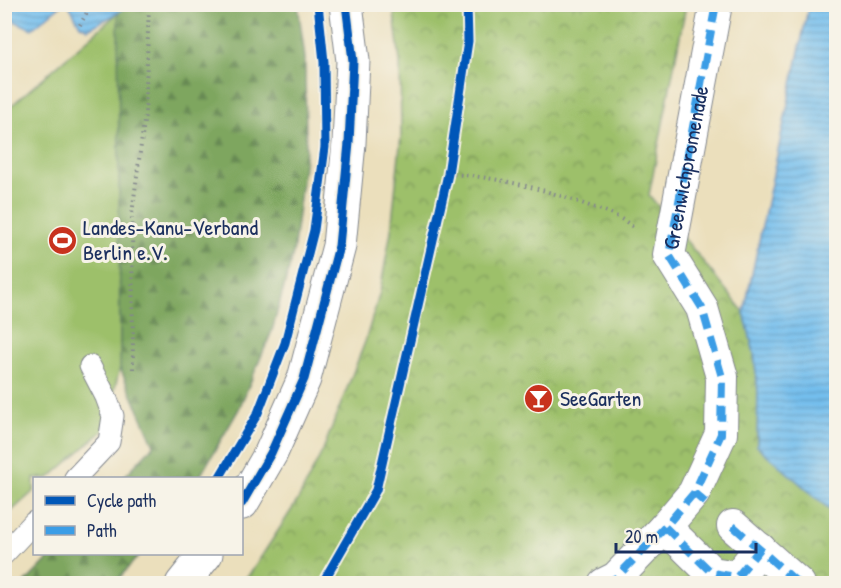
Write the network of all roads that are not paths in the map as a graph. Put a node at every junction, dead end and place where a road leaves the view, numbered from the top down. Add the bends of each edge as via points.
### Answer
1 (346, 4) edge
2 (716, 4) edge
3 (90, 366) dead end
4 (76, 477) edge
5 (243, 501) edge
6 (712, 509) junction
7 (33, 523) edge
8 (665, 527) junction
9 (760, 549) junction
10 (4, 554) edge
11 (205, 555) edge
12 (182, 584) edge
13 (604, 584) edge
14 (799, 584) edge

1 - 5 street via 353,61 339,246 304,379 271,453
2 - 6 street, Greenwichpromenade via 669,255 702,309 722,377 721,434
3 - 4 lane via 113,416 109,442
6 - 8 street, Greenwichpromenade
6 - 9 street
7 - 10 lane
8 - 9 street via 712,573 737,577
8 - 13 street, Greenwichpromenade via 616,578
9 - 14 street
11 - 12 street

